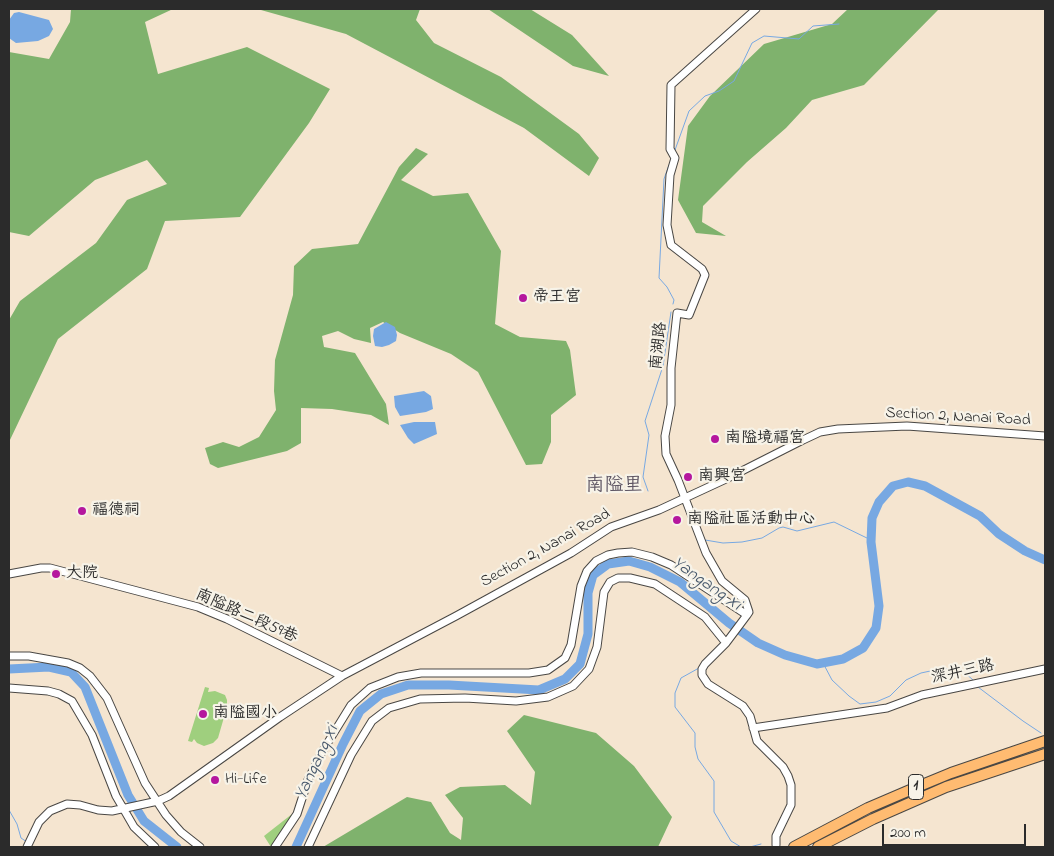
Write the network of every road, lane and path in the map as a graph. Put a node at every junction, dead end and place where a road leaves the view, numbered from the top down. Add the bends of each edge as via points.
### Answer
1 (756, 9) edge
2 (1045, 436) edge
3 (685, 498) junction
4 (9, 574) edge
5 (747, 615) junction
6 (726, 643) junction
7 (9, 656) edge
8 (1045, 669) edge
9 (342, 676) junction
10 (9, 688) edge
11 (753, 728) junction
12 (1045, 741) edge
13 (1045, 754) edge
14 (158, 801) junction
15 (123, 808) junction
16 (776, 845) dead end
17 (26, 847) edge
18 (155, 847) edge
19 (200, 847) edge
20 (276, 847) edge
21 (308, 847) edge
22 (794, 847) edge
23 (818, 847) edge

1 - 3 street, 南湖路 via 672,86 670,149 675,158 668,191 668,234 675,250 702,269 705,275 690,315 678,313 671,368 666,454
2 - 3 street, Section 2, Nanai Road via 907,426 820,432
3 - 5 street, 南湖路 via 706,553 722,581 745,600
3 - 9 street, Section 2, Nanai Road via 611,527
4 - 9 street, 南隘路二段59巷 via 50,568 173,600 212,612
5 - 6 street
5 - 20 street via 652,557 632,552 608,555 587,571 580,586 571,645 565,658 548,670 529,673 421,673 370,688 351,705 322,752 296,814
6 - 11 street via 705,664 702,675 708,684 743,706
6 - 21 street via 705,617 655,584 618,578 610,582 604,592 597,647 588,670 573,686 548,697 516,701 420,699 389,708 372,721 351,755
7 - 14 street via 68,663 90,676 107,698 144,783
8 - 11 street, 深井三路 via 922,695 887,708
9 - 14 street, Section 2, Nanai Road
10 - 15 street via 48,691 72,701 92,736
11 - 16 street via 757,741 784,767 791,785 791,805 776,836
12 - 22 highway, 1 via 917,787 868,808
13 - 23 highway, 1 via 929,795
14 - 15 street, Section 2, Nanai Road
14 - 19 street via 181,832
15 - 17 street, Section 2, Nanai Road via 112,811 67,804 39,822
15 - 18 street via 134,827

